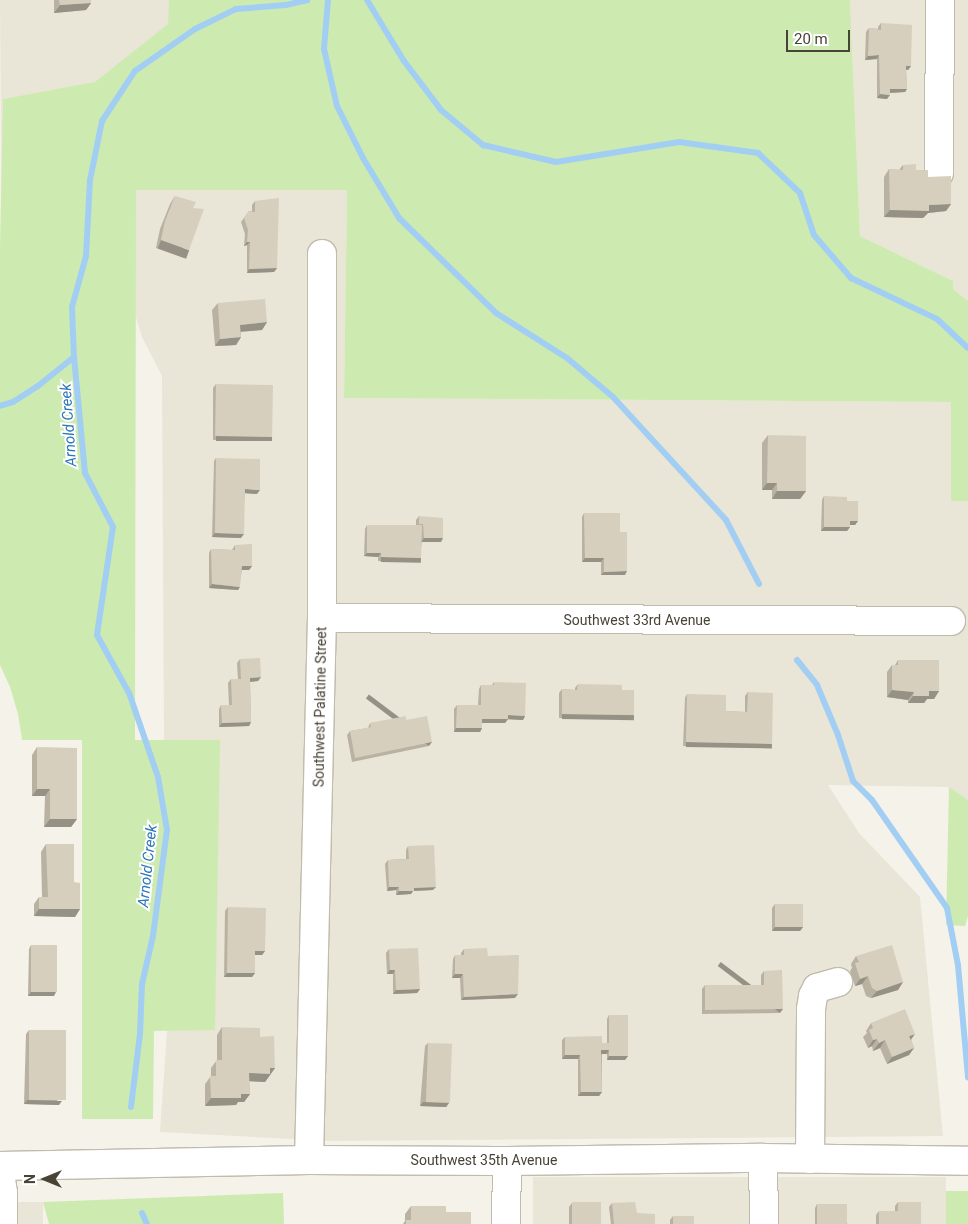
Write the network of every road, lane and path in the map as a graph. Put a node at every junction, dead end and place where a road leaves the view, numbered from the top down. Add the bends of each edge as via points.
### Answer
1 (940, 0) edge
2 (939, 173) dead end
3 (322, 254) dead end
4 (322, 618) junction
5 (951, 621) dead end
6 (838, 982) dead end
7 (763, 1158) junction
8 (810, 1159) junction
9 (309, 1160) junction
10 (507, 1161) junction
11 (968, 1161) edge
12 (0, 1166) edge
13 (0, 1172) edge
14 (3, 1224) edge
15 (506, 1224) edge
16 (764, 1224) edge

1 - 2 street
3 - 4 street, Southwest Palatine Street
4 - 5 street, Southwest 33rd Avenue
4 - 9 street, Southwest Palatine Street
6 - 8 street via 817,988 813,996
7 - 8 street, Southwest 35th Avenue
7 - 10 street, Southwest 35th Avenue
7 - 16 street
8 - 11 street, Southwest 35th Avenue
9 - 10 street, Southwest 35th Avenue
9 - 12 street, Southwest 35th Avenue
10 - 15 street
13 - 14 street

